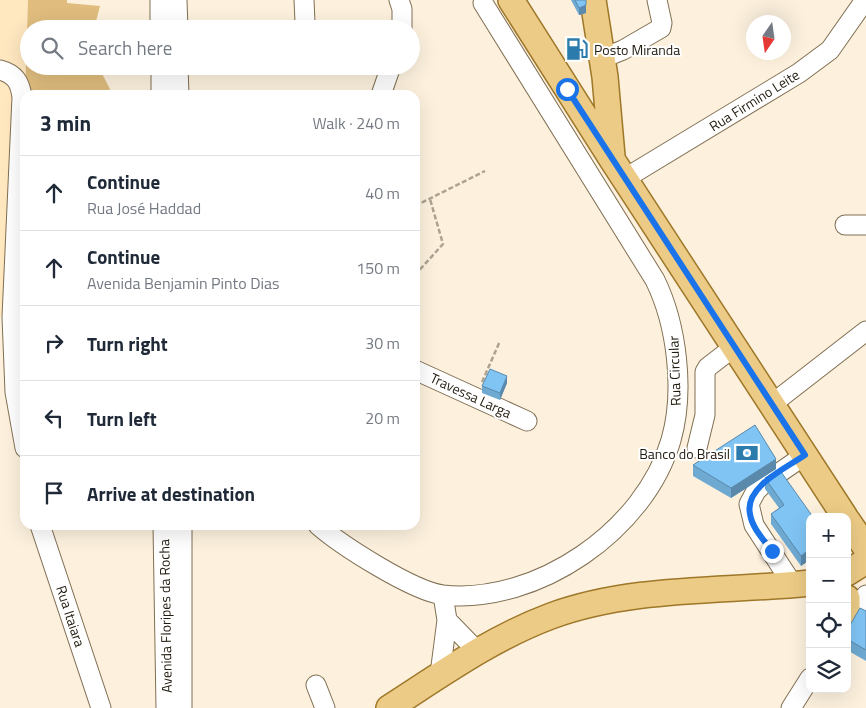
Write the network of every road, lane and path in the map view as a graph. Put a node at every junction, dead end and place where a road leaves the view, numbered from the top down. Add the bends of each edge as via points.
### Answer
1 (160, 0) edge
2 (177, 0) edge
3 (304, 0) edge
4 (399, 0) edge
5 (511, 0) edge
6 (593, 0) edge
7 (657, 0) edge
8 (865, 0) edge
9 (482, 2) edge
10 (160, 20) edge
11 (178, 20) edge
12 (305, 20) edge
13 (402, 20) edge
14 (548, 60) junction
15 (604, 68) junction
16 (0, 70) edge
17 (164, 75) edge
18 (175, 75) edge
19 (388, 75) edge
20 (567, 89) junction
21 (21, 90) edge
22 (170, 90) edge
23 (170, 90) edge
24 (383, 90) edge
25 (20, 118) edge
26 (618, 170) junction
27 (485, 171) dead end
28 (430, 199) junction
29 (420, 204) edge
30 (845, 224) dead end
31 (866, 225) edge
32 (7, 252) edge
33 (420, 269) edge
34 (866, 330) edge
35 (500, 341) dead end
36 (734, 346) junction
37 (420, 372) edge
38 (13, 393) edge
39 (476, 397) junction
40 (772, 404) junction
41 (528, 421) dead end
42 (20, 425) edge
43 (696, 448) dead end
44 (805, 455) junction
45 (843, 513) edge
46 (851, 526) edge
47 (42, 530) edge
48 (163, 530) edge
49 (182, 530) edge
50 (325, 530) edge
51 (866, 548) edge
52 (866, 561) edge
53 (851, 570) edge
54 (802, 584) edge
55 (443, 595) junction
56 (866, 595) edge
57 (851, 616) edge
58 (447, 620) junction
59 (477, 651) junction
60 (440, 674) junction
61 (316, 684) dead end
62 (806, 684) edge
63 (101, 708) edge
64 (166, 708) edge
65 (182, 708) edge
66 (325, 708) edge
67 (389, 708) edge
68 (791, 708) edge

1 - 10 street
2 - 11 street
3 - 12 street
4 - 13 street
5 - 14 main road
6 - 15 main road
7 - 15 street via 661,28 623,50
8 - 26 street, Rua Firmino Leite via 830,50 799,73
9 - 14 street via 508,29
9 - 55 street, Rua Circular via 655,280 664,300 674,341 676,408 671,440 659,469 643,495 614,530 591,551 533,582 482,594
14 - 20 main road
15 - 20 main road via 602,89 595,95 580,96
15 - 26 main road
16 - 21 street via 12,75
17 - 22 street
18 - 23 street
19 - 24 street
20 - 26 main road
25 - 32 street
26 - 36 main road
27 - 28 path
28 - 29 path
28 - 33 path via 443,244
30 - 31 street
32 - 38 street
34 - 40 street
35 - 39 path
36 - 40 main road
36 - 43 street via 705,372 705,415
37 - 39 street, Travessa Larga
38 - 42 street
39 - 41 street, Travessa Larga
40 - 44 main road
44 - 45 main road
44 - 54 street via 763,484 749,504 754,526
46 - 51 main road
47 - 63 street, Rua Itaiara
48 - 64 street, Avenida Floripes da Rocha
49 - 65 street, Avenida Floripes da Rocha
50 - 55 street, Rua Circular via 389,573 421,589
52 - 53 main road
54 - 59 main road via 662,593 602,603 552,616
55 - 58 street
56 - 57 street
58 - 59 street
58 - 60 street
59 - 60 main road
60 - 67 main road
61 - 66 street
62 - 68 street

